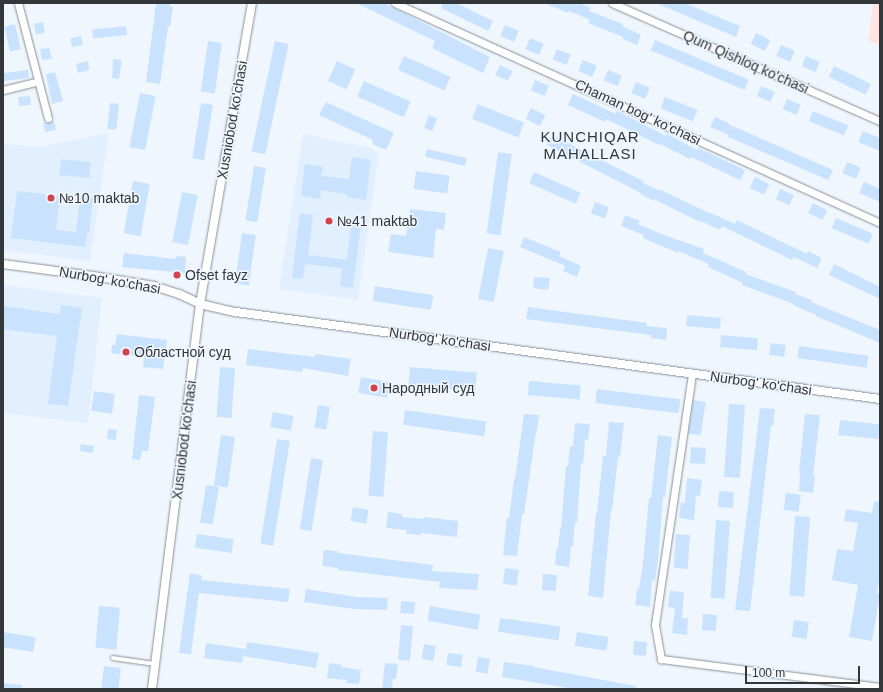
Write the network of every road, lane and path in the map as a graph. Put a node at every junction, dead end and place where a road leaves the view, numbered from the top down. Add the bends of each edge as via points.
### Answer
1 (18, 3) edge
2 (252, 3) edge
3 (395, 3) edge
4 (612, 3) edge
5 (38, 81) junction
6 (3, 90) edge
7 (48, 118) dead end
8 (880, 121) edge
9 (880, 223) edge
10 (3, 264) edge
11 (200, 304) junction
12 (692, 374) junction
13 (880, 399) edge
14 (113, 658) dead end
15 (156, 664) junction
16 (880, 688) edge
17 (152, 689) edge

1 - 5 street
2 - 11 street, Xusniobod ko'chasi
3 - 9 street, Chaman bog' ko'chasi
4 - 8 street, Qum Qishloq ko'chasi
5 - 6 street
5 - 7 street
10 - 11 street, Nurbog' ko'chasi via 154,286
11 - 12 street, Nurbog' ko'chasi via 236,312
11 - 15 street, Xusniobod ko'chasi
12 - 13 street, Nurbog' ko'chasi
12 - 16 street via 655,625 661,659
14 - 15 lane
15 - 17 street, Xusniobod ko'chasi

